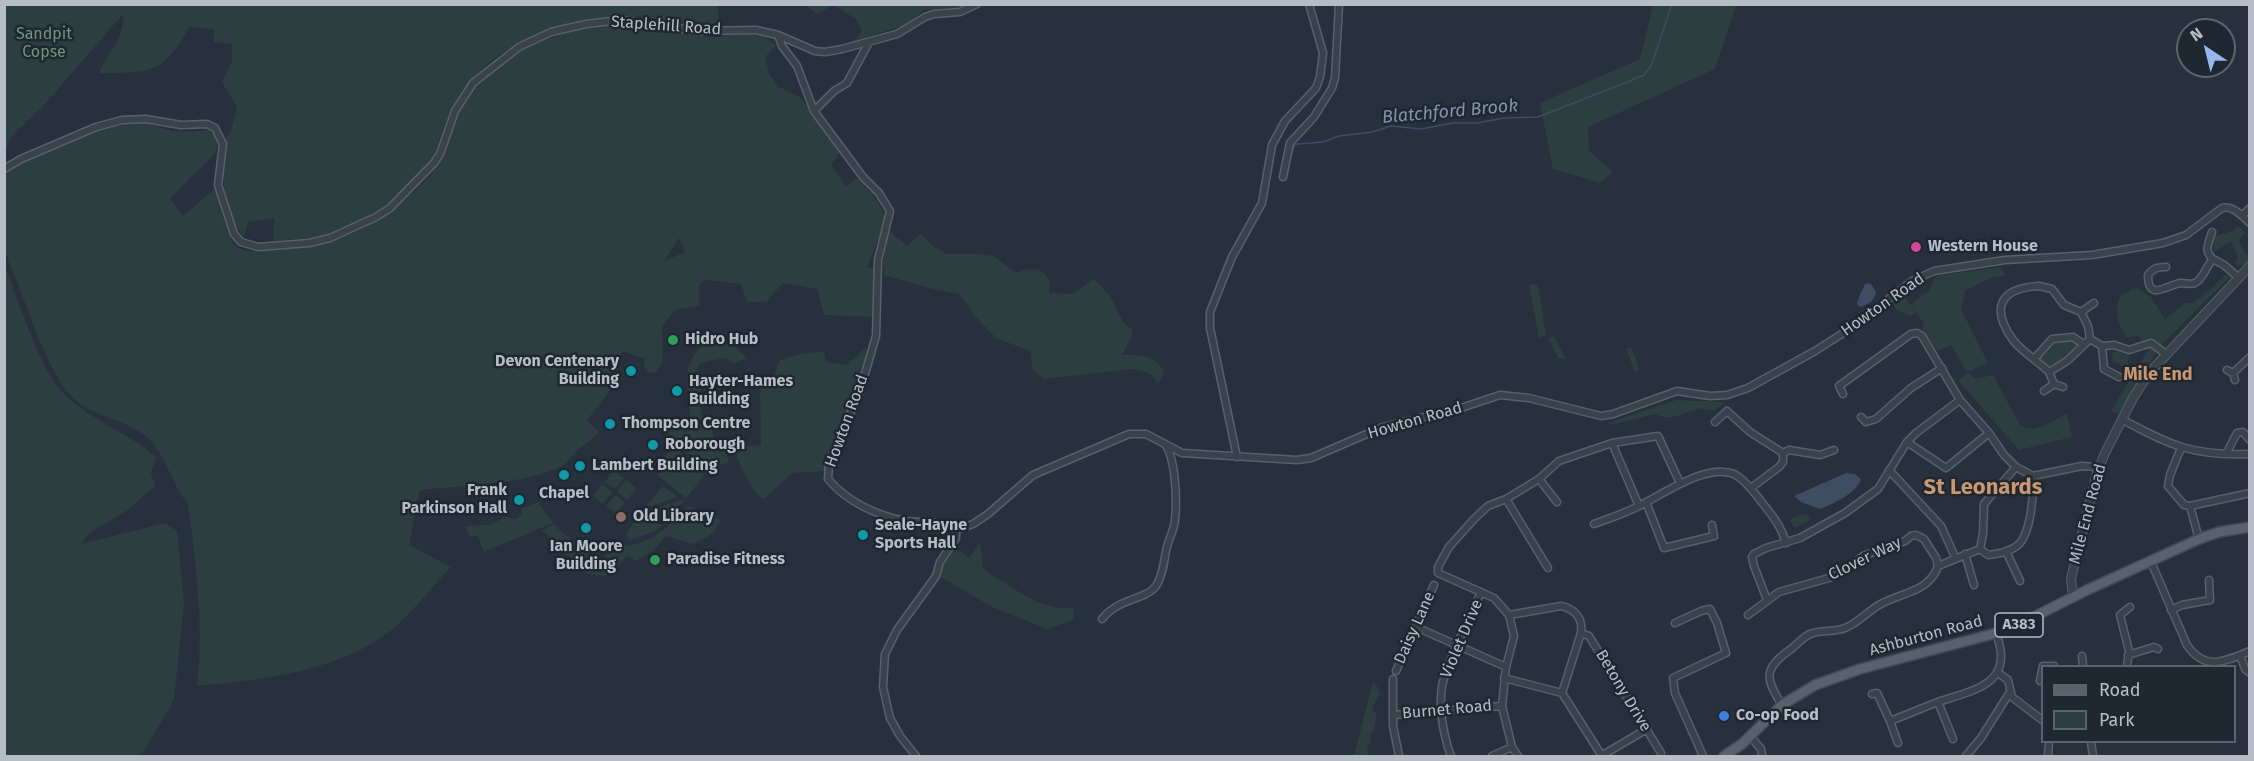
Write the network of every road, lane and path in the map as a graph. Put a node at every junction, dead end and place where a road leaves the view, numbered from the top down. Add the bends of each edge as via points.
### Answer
1 (977, 4) edge
2 (1309, 4) edge
3 (1338, 4) edge
4 (778, 35) junction
5 (869, 42) junction
6 (814, 111) junction
7 (4, 169) edge
8 (1284, 177) dead end
9 (2250, 208) edge
10 (2242, 216) junction
11 (2250, 223) edge
12 (2212, 232) dead end
13 (2213, 259) junction
14 (2250, 266) edge
15 (2166, 267) dead end
16 (2239, 278) junction
17 (2094, 303) dead end
18 (2081, 312) junction
19 (2090, 339) junction
20 (2083, 344) junction
21 (2102, 346) junction
22 (2166, 354) junction
23 (2250, 357) edge
24 (2035, 358) junction
25 (1942, 368) junction
26 (2049, 372) junction
27 (2232, 374) dead end
28 (2119, 377) dead end
29 (2054, 384) junction
30 (2063, 387) dead end
31 (2044, 391) dead end
32 (1843, 394) dead end
33 (1960, 400) junction
34 (1861, 417) dead end
35 (2123, 420) junction
36 (1715, 422) dead end
37 (1989, 433) junction
38 (2250, 440) edge
39 (1612, 442) junction
40 (1907, 442) junction
41 (1165, 444) junction
42 (2181, 448) junction
43 (1834, 450) dead end
44 (1182, 453) junction
45 (1783, 453) junction
46 (2226, 454) junction
47 (2250, 454) edge
48 (1237, 457) junction
49 (1174, 462) junction
50 (2016, 467) junction
51 (2096, 467) dead end
52 (1889, 471) junction
53 (2033, 476) junction
54 (1539, 479) junction
55 (1680, 483) junction
56 (1751, 488) junction
57 (2250, 493) edge
58 (1506, 499) junction
59 (1557, 502) dead end
60 (1646, 502) junction
61 (1639, 506) junction
62 (2190, 506) junction
63 (1594, 524) dead end
64 (1712, 525) dead end
65 (2250, 527) edge
66 (956, 530) junction
67 (2199, 539) junction
68 (1786, 543) junction
69 (1980, 549) junction
70 (2006, 551) junction
71 (1965, 554) junction
72 (1956, 559) junction
73 (2151, 562) junction
74 (1938, 566) junction
75 (1548, 568) dead end
76 (2209, 580) dead end
77 (2020, 581) dead end
78 (1434, 585) dead end
79 (1974, 585) dead end
80 (1481, 592) junction
81 (2073, 598) junction
82 (1767, 600) junction
83 (2130, 608) dead end
84 (2171, 610) junction
85 (1509, 615) junction
86 (1748, 615) dead end
87 (1102, 619) dead end
88 (1675, 623) dead end
89 (1416, 627) junction
90 (1581, 633) junction
91 (1996, 634) junction
92 (1458, 646) junction
93 (2158, 649) dead end
94 (2250, 651) edge
95 (2128, 655) junction
96 (2240, 655) junction
97 (2082, 656) dead end
98 (2201, 663) edge
99 (2083, 665) edge
100 (2127, 665) edge
101 (1506, 667) junction
102 (1396, 671) dead end
103 (1997, 672) junction
104 (2250, 673) edge
105 (2041, 676) edge
106 (1504, 678) junction
107 (1393, 679) dead end
108 (2040, 681) dead end
109 (2010, 692) junction
110 (1562, 693) junction
111 (1872, 694) dead end
112 (1938, 702) junction
113 (1782, 705) junction
114 (1502, 706) junction
115 (1442, 710) junction
116 (1393, 715) junction
117 (2041, 719) edge
118 (1890, 721) junction
119 (1647, 729) junction
120 (1750, 736) junction
121 (1953, 740) dead end
122 (1898, 743) dead end
123 (1512, 747) junction
124 (1661, 753) dead end
125 (916, 756) edge
126 (1399, 756) edge
127 (1451, 756) edge
128 (1492, 756) edge
129 (1518, 756) edge
130 (1601, 756) edge
131 (1703, 756) edge
132 (1724, 756) edge
133 (1762, 756) edge
134 (1966, 756) edge

1 - 5 street, Staplehill Road via 960,12 925,17 905,30
2 - 48 street via 1323,53 1320,77 1316,88 1285,122 1272,145 1262,202 1232,257 1210,312
3 - 8 street via 1332,88 1314,117 1290,143
4 - 5 street, Staplehill Road via 815,51 842,50
4 - 6 street, Howton Road
4 - 7 street, Staplehill Road via 756,30 698,31 620,20 565,28 535,39 473,82 449,122 440,154 408,192 376,217 309,243 258,247 241,242 234,234 218,185 223,144 207,124 122,120 96,127
5 - 6 street via 847,83
6 - 66 street, Howton Road via 890,211 878,260 876,336 860,391 829,463 828,479 847,497 884,516
9 - 10 street
10 - 11 street
10 - 48 street, Howton Road via 2231,208 2222,208 2186,236 2163,243 2092,255 2005,260 1934,271 1912,280 1815,351 1748,388 1727,395 1677,391 1601,416 1500,395 1383,427 1311,458
12 - 13 street via 2206,249
13 - 15 street via 2197,282 2155,290 2148,275 2158,267
13 - 16 street
14 - 16 street, Mile End Road
16 - 22 street, Mile End Road
17 - 18 street
18 - 19 street
18 - 24 street via 2064,305 2052,289 2040,286 2023,287 2004,299 2000,317 2014,342
19 - 20 street
19 - 21 street
20 - 24 street via 2073,337 2052,339
20 - 26 street
21 - 22 street via 2129,350 2151,343
21 - 28 street via 2104,369
22 - 35 street, Mile End Road via 2143,381
23 - 27 street
24 - 26 street
25 - 32 street via 1922,336 1911,334 1837,383
25 - 33 street
25 - 34 street via 1911,388 1876,419 1866,422
26 - 29 street
29 - 30 street
29 - 31 street
33 - 37 street
33 - 40 street
35 - 42 street
35 - 81 street, Mile End Road via 2097,473 2071,579
36 - 45 street via 1727,411
37 - 40 street via 1946,468
37 - 50 street
38 - 46 street via 2243,432 2237,433
39 - 54 street via 1559,461
39 - 55 street via 1658,436
39 - 61 street
40 - 52 street
41 - 44 street, Howton Road
41 - 49 street
41 - 66 street, Howton Road via 1146,434 1125,436 1033,475 974,524
42 - 46 street
42 - 62 street via 2168,486 2184,505
43 - 45 street via 1820,455 1790,450
44 - 48 street, Howton Road
44 - 49 street
45 - 56 street via 1779,467
46 - 47 street
49 - 87 street via 1175,519 1161,577 1147,593 1112,607
50 - 53 street
50 - 69 street via 1984,504
51 - 53 street
52 - 68 street via 1878,489 1845,513
52 - 72 street via 1941,526
53 - 70 street via 2034,492 2025,532 2019,544
54 - 58 street
54 - 59 street
55 - 56 street via 1719,471 1736,475
55 - 60 street
56 - 68 street via 1776,520
57 - 62 street
58 - 75 street
58 - 80 street via 1488,506 1475,518 1449,547 1437,570
60 - 61 street
60 - 64 street via 1664,548 1714,536
61 - 63 street
62 - 67 street
65 - 67 main road, Ashburton Road / A383
66 - 125 street via 956,538 936,576 897,630 885,654 883,687 890,718
67 - 73 main road, Ashburton Road / A383
68 - 82 street via 1752,557
69 - 70 street via 1988,555
69 - 71 street
70 - 77 street
71 - 72 street
71 - 79 street
72 - 74 street
73 - 81 main road, Ashburton Road / A383
73 - 84 street
74 - 82 street, Clover Way via 1924,540 1916,535 1863,556 1829,578 1779,592
74 - 113 street via 1931,579 1917,590 1880,604 1842,629 1808,635 1776,660 1768,679
76 - 84 street via 2211,600
78 - 89 street, Daisy Lane
80 - 85 street via 1494,598
80 - 92 street, Violet Drive
81 - 91 main road, Ashburton Road / A383
82 - 86 street, Clover Way
83 - 95 street via 2120,615
84 - 98 street via 2187,645
85 - 90 street, Betony Drive via 1552,606 1568,607 1578,615
85 - 101 street via 1514,636
88 - 131 street via 1710,609 1726,653 1673,678 1672,684
89 - 92 street
89 - 102 street, Daisy Lane
90 - 110 street
90 - 119 street, Betony Drive via 1589,636
91 - 103 street via 2002,648
91 - 113 main road, Ashburton Road / A383 via 1847,673 1815,685
92 - 101 street
92 - 115 street, Violet Drive via 1443,680
93 - 95 street via 2154,646
94 - 96 street
95 - 100 street
96 - 98 street via 2221,662
96 - 104 street
97 - 99 street
101 - 106 street
103 - 109 street via 2008,680
103 - 112 street via 1986,686
105 - 108 street
106 - 110 street
106 - 114 street
107 - 116 street, Daisy Lane
109 - 117 street
109 - 134 street
110 - 130 street
111 - 118 street via 1877,693
112 - 118 street
112 - 121 street
113 - 120 main road, Ashburton Road / A383
114 - 115 street, Burnet Road
114 - 123 street
115 - 116 street, Burnet Road
115 - 127 street, Violet Drive
116 - 126 street, Daisy Lane
118 - 122 street
119 - 124 street, Betony Drive
119 - 130 street
120 - 132 main road, Ashburton Road / A383
120 - 133 street
123 - 128 street
123 - 129 street

